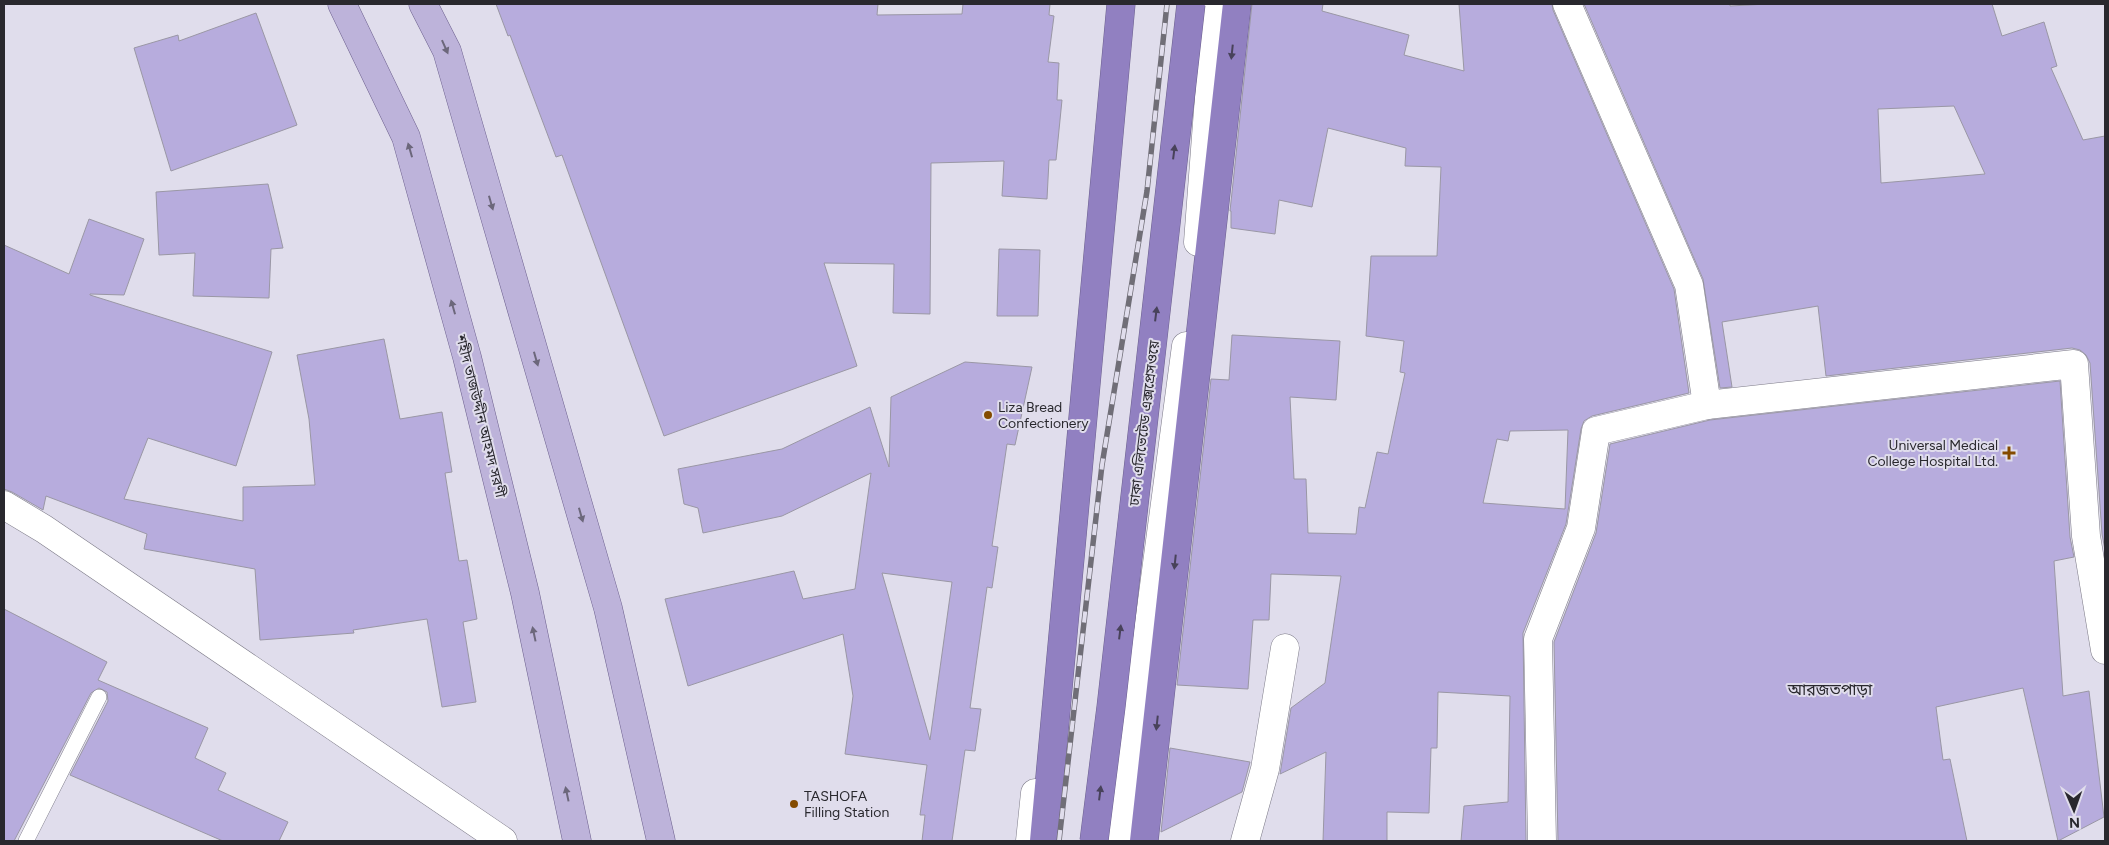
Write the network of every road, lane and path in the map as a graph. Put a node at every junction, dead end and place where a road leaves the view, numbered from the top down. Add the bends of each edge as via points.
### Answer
1 (342, 4) edge
2 (423, 4) edge
3 (1115, 4) edge
4 (1121, 4) edge
5 (1191, 4) edge
6 (1216, 4) edge
7 (1237, 4) edge
8 (1567, 4) edge
9 (1707, 405) junction
10 (4, 505) edge
11 (1285, 648) dead end
12 (2105, 650) edge
13 (99, 697) dead end
14 (26, 841) edge
15 (503, 841) edge
16 (577, 841) edge
17 (661, 841) edge
18 (1030, 841) edge
19 (1044, 841) edge
20 (1094, 841) edge
21 (1120, 841) edge
22 (1144, 841) edge
23 (1245, 841) edge
24 (1542, 841) edge

16 -> 1 main road, শহীদ তাজউদ্দীন আহমদ সরণী via 526,594 467,357 406,137
2 -> 17 main road via 447,51 605,599
3 - 18 street
4 - 19 highway
20 -> 5 highway, ঢাকা এলিভেটেড এক্সপ্রেসওয়ে, bridge
6 - 21 street via 1196,274
7 -> 22 highway
8 - 9 street via 1689,285
9 - 12 street via 2074,364 2086,536
9 - 24 street via 1596,431 1581,528 1538,639
10 - 15 street
11 - 23 street via 1265,769
13 - 14 lane

